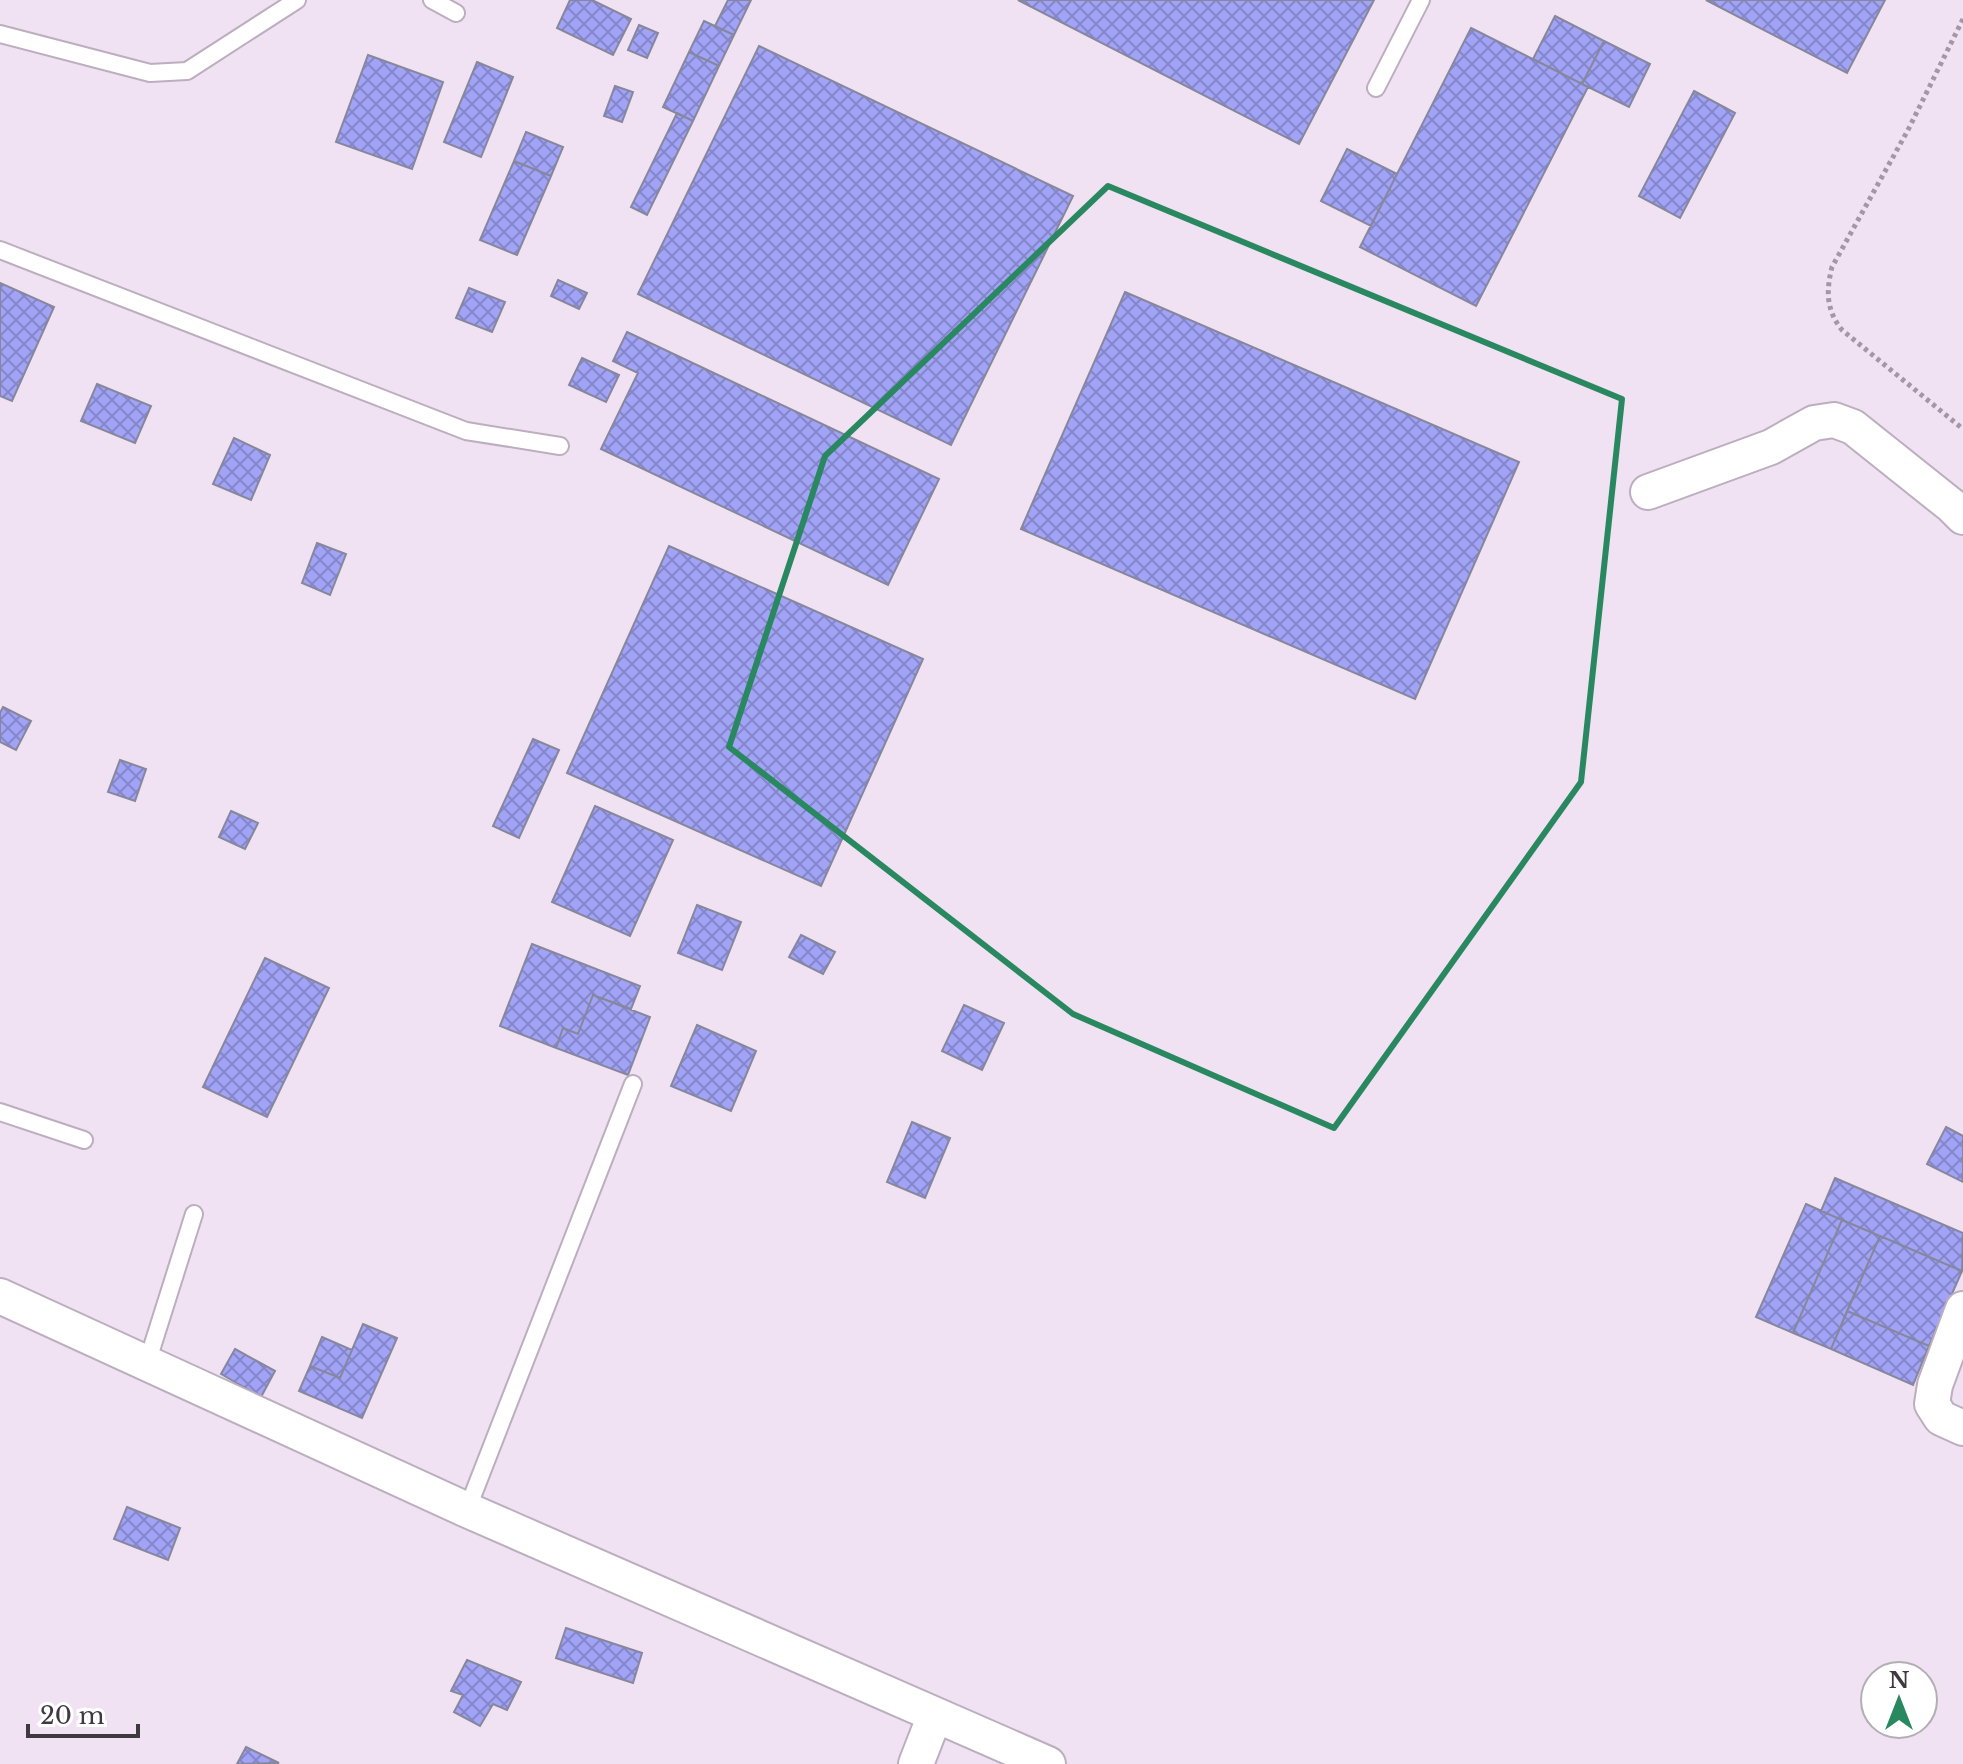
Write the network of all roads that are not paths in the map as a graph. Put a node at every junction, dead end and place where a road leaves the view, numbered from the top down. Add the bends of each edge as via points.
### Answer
1 (297, 0) edge
2 (432, 0) edge
3 (1421, 0) edge
4 (456, 13) dead end
5 (0, 34) edge
6 (1376, 88) dead end
7 (0, 250) edge
8 (560, 446) dead end
9 (1648, 492) dead end
10 (1963, 517) edge
11 (633, 1084) dead end
12 (0, 1112) edge
13 (84, 1140) dead end
14 (194, 1214) dead end
15 (0, 1296) edge
16 (1963, 1309) edge
17 (147, 1363) junction
18 (1963, 1428) edge
19 (467, 1510) junction
20 (935, 1715) junction
21 (916, 1764) edge
22 (1048, 1764) edge

1 - 5 lane via 187,71 150,73
2 - 4 lane
3 - 6 lane
7 - 8 lane via 466,431
9 - 10 street via 1771,447 1814,423 1834,420 1853,427
11 - 19 lane
12 - 13 lane
14 - 17 lane
15 - 17 street
16 - 18 street via 1932,1404 1941,1418
17 - 19 street
19 - 20 street
20 - 21 street
20 - 22 street

